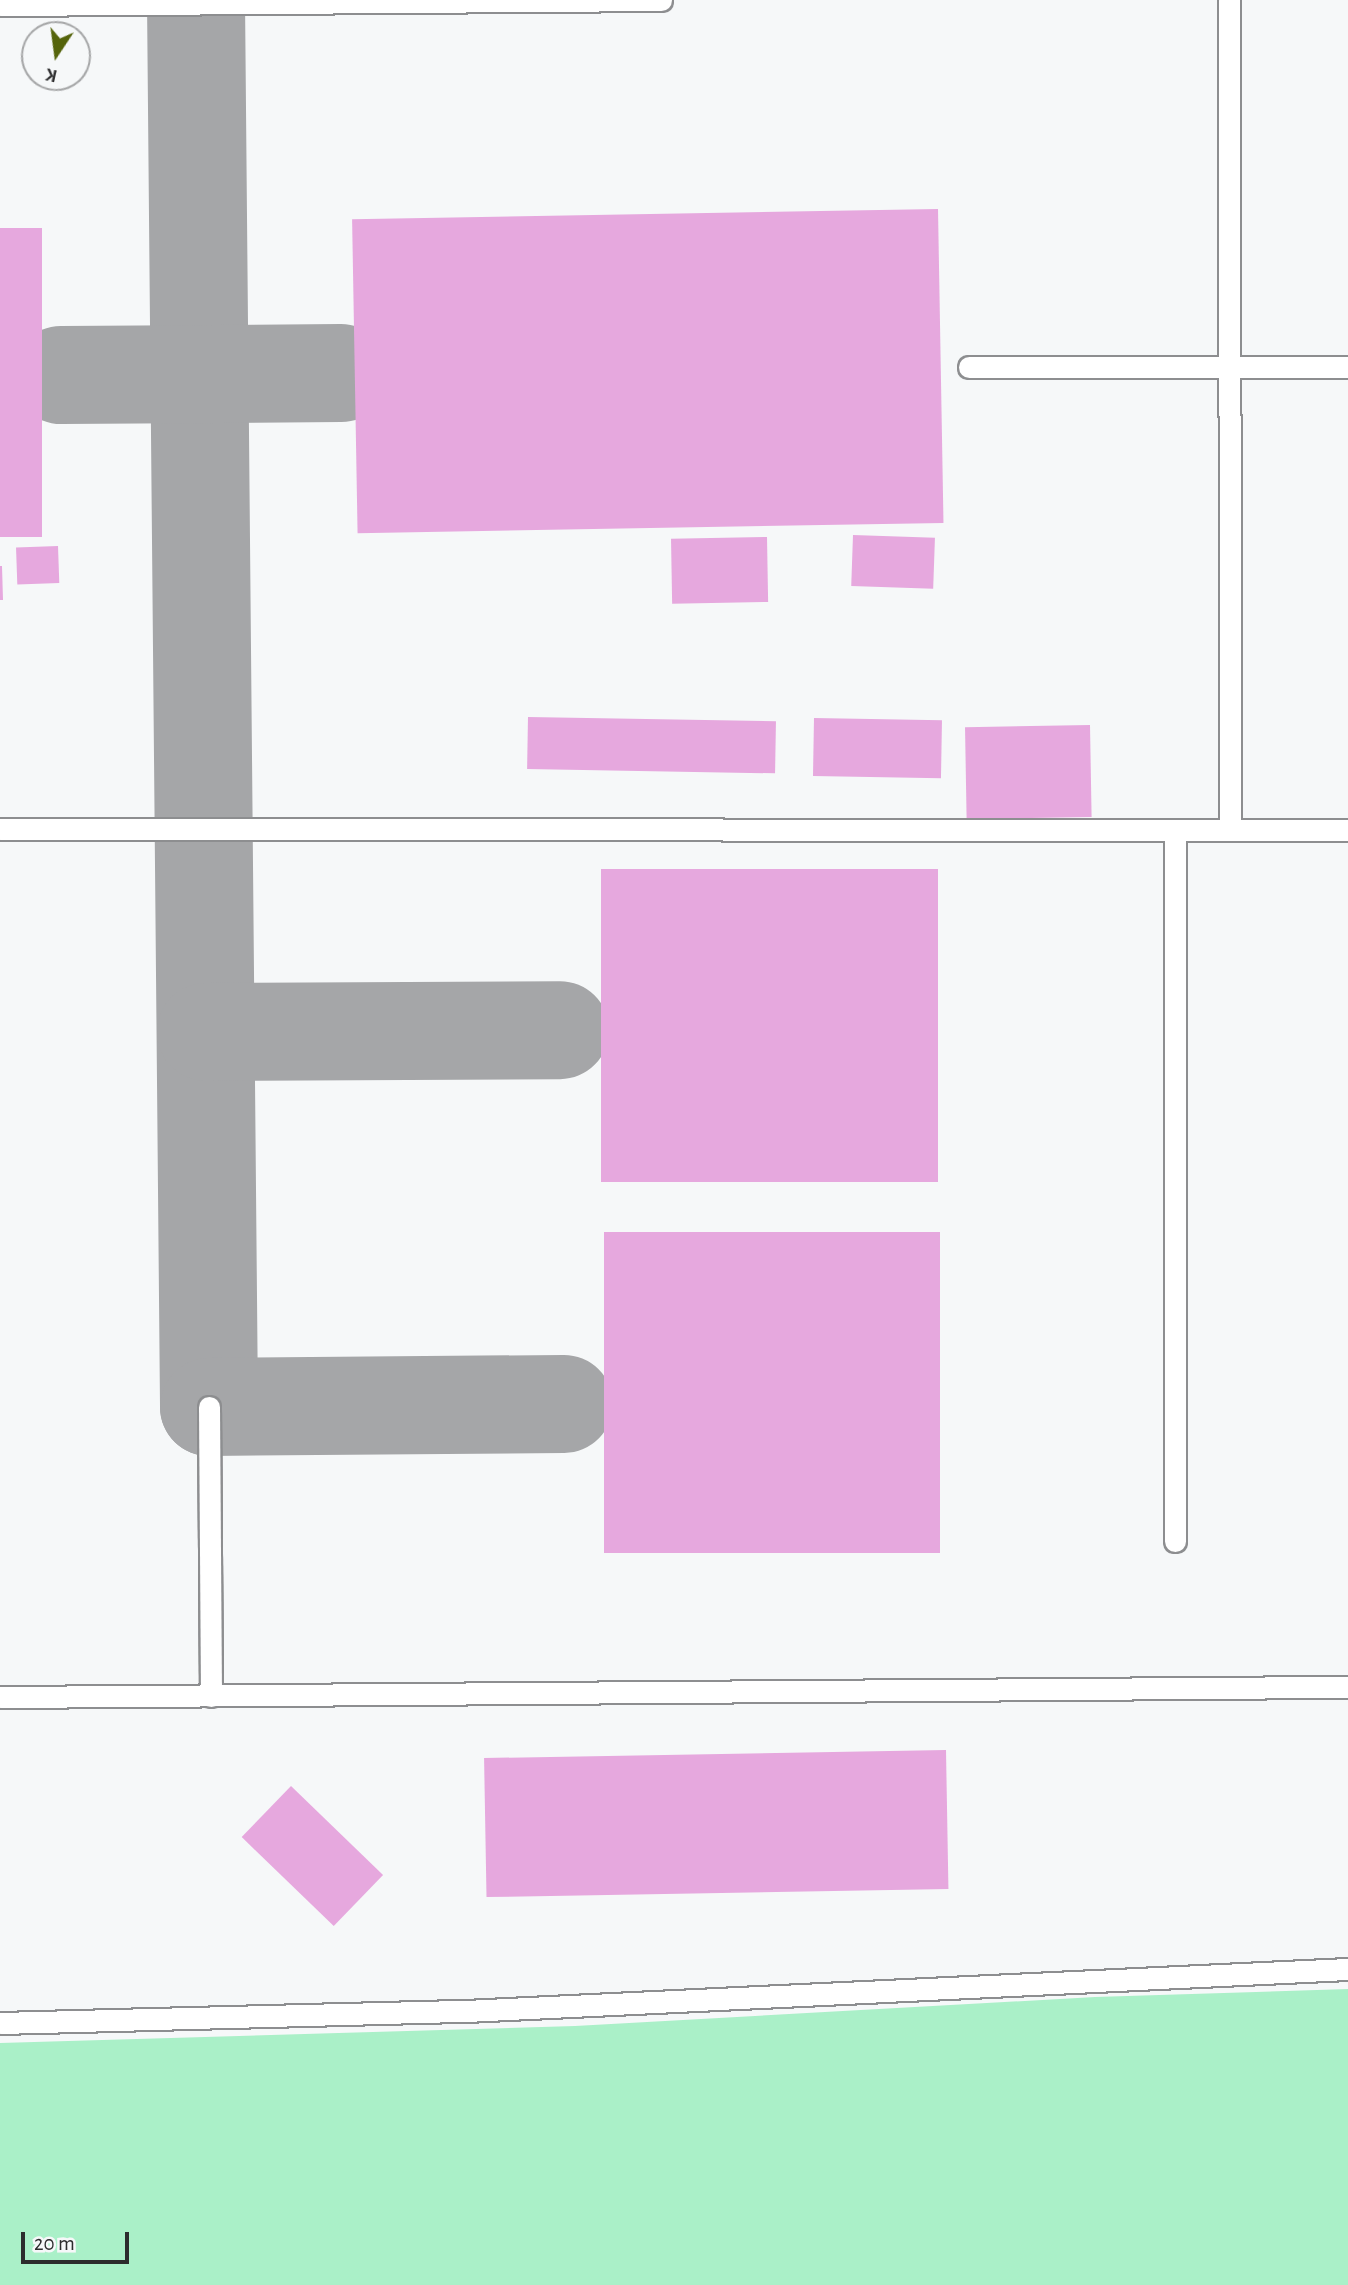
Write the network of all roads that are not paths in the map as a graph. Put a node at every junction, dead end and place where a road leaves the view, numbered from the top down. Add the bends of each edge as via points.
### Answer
1 (661, 0) edge
2 (1229, 0) edge
3 (0, 5) edge
4 (969, 367) dead end
5 (1229, 368) junction
6 (1348, 368) edge
7 (0, 830) edge
8 (1230, 830) junction
9 (1348, 830) edge
10 (1175, 831) junction
11 (209, 1407) dead end
12 (1175, 1541) dead end
13 (1348, 1687) edge
14 (211, 1696) junction
15 (0, 1697) edge
16 (1348, 1969) edge
17 (0, 2023) edge

1 - 3 lane
2 - 5 lane
4 - 5 lane
5 - 6 lane
5 - 8 lane
7 - 10 lane
8 - 9 lane
8 - 10 lane
10 - 12 lane
11 - 14 lane
13 - 14 lane
14 - 15 lane
16 - 17 lane via 466,2011

